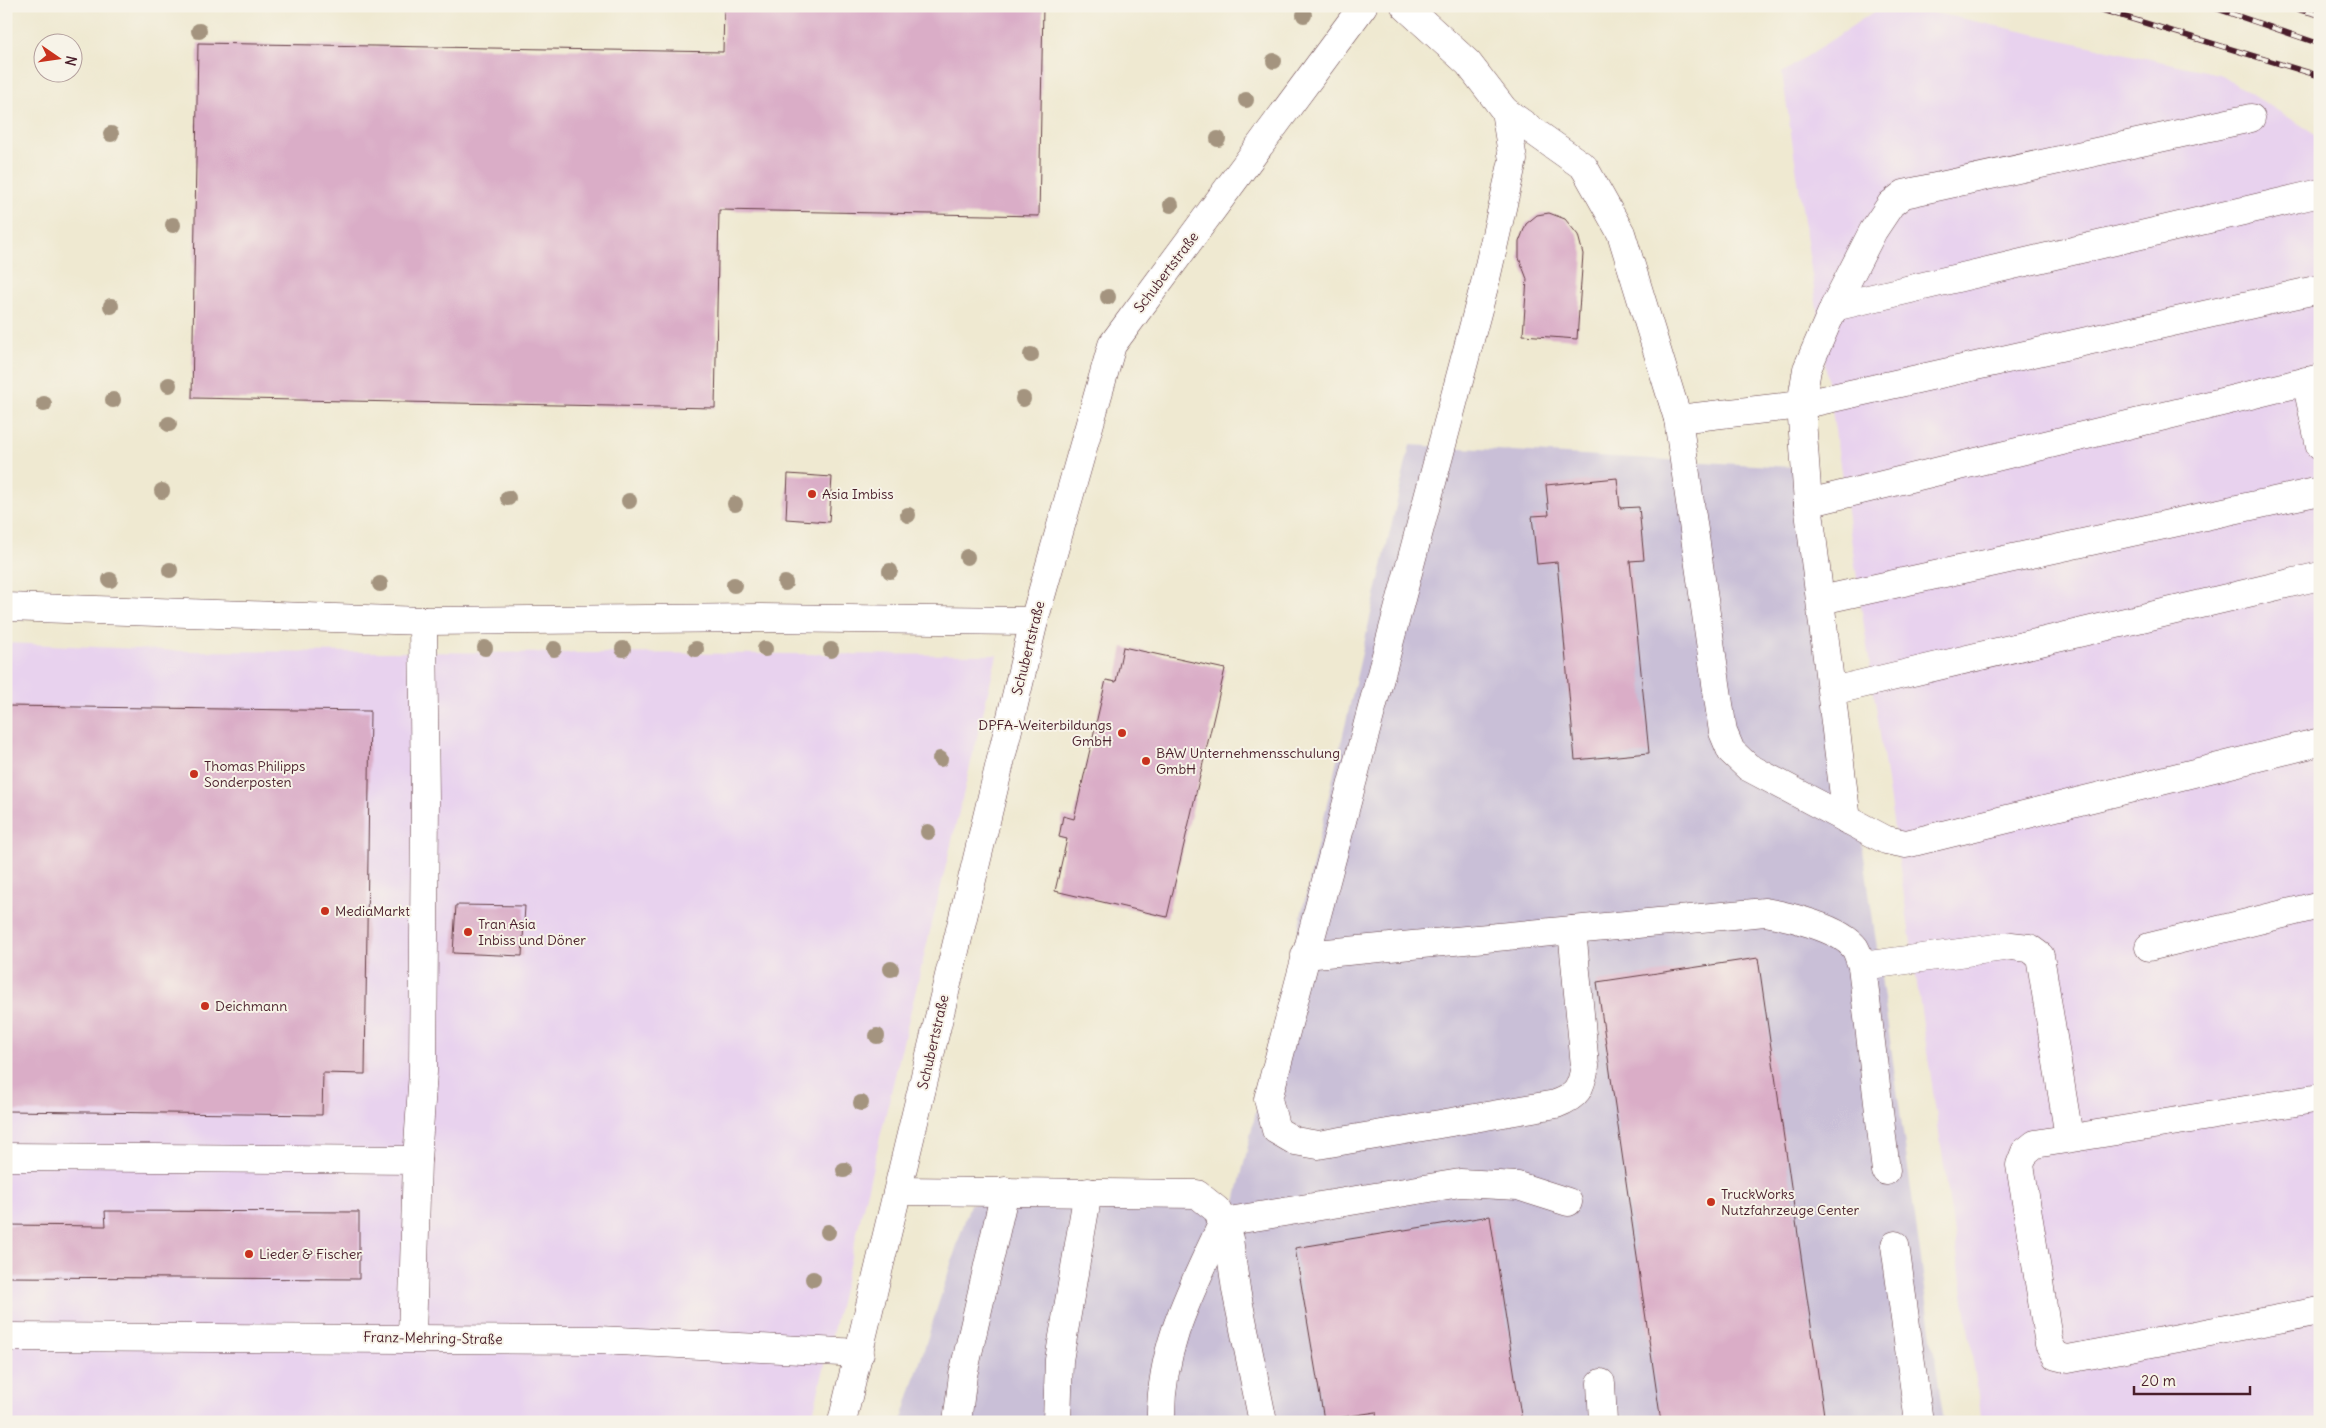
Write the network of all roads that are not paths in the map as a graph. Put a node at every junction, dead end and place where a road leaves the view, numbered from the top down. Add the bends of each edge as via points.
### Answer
1 (1363, 6) edge
2 (1405, 6) edge
3 (1505, 111) junction
4 (2251, 118) dead end
5 (2320, 193) edge
6 (2320, 289) edge
7 (1834, 307) junction
8 (2313, 379) edge
9 (1800, 405) junction
10 (1678, 419) junction
11 (2320, 446) edge
12 (2320, 491) edge
13 (1808, 503) junction
14 (2320, 576) edge
15 (1821, 600) junction
16 (6, 607) edge
17 (423, 621) junction
18 (1034, 621) junction
19 (1832, 691) junction
20 (2320, 742) edge
21 (1847, 820) junction
22 (2320, 905) edge
23 (1572, 930) junction
24 (2149, 947) dead end
25 (1305, 956) junction
26 (1862, 966) junction
27 (2320, 1098) edge
28 (2069, 1137) junction
29 (6, 1157) edge
30 (417, 1160) junction
31 (1886, 1171) dead end
32 (898, 1191) junction
33 (1005, 1191) junction
34 (1088, 1192) junction
35 (1568, 1202) dead end
36 (1224, 1222) junction
37 (1895, 1246) dead end
38 (2320, 1311) edge
39 (6, 1337) edge
40 (412, 1338) junction
41 (860, 1352) junction
42 (1601, 1383) dead end
43 (842, 1422) edge
44 (957, 1422) edge
45 (1057, 1422) edge
46 (1161, 1422) edge
47 (1263, 1422) edge
48 (1603, 1422) edge
49 (1919, 1422) edge

1 - 18 street, Schubertstraße via 1112,345
2 - 3 street via 1468,63
3 - 10 street via 1584,167 1621,232
3 - 25 street via 1513,160 1487,273
4 - 7 street via 1904,194 1891,204 1873,231
5 - 7 street
6 - 9 street
7 - 9 street via 1807,369
8 - 11 street
8 - 13 street
9 - 10 street
9 - 13 street
10 - 21 street via 1723,732 1731,751 1748,768
12 - 15 street
13 - 15 street
14 - 19 street
15 - 19 street
16 - 17 street
17 - 18 street via 760,618
17 - 30 street via 423,1072
18 - 32 street, Schubertstraße
19 - 21 street
20 - 21 street via 1906,844 1886,840
22 - 24 street
23 - 25 street
23 - 25 street via 1585,1066 1581,1085 1571,1099 1318,1145 1295,1141 1276,1130 1268,1099
23 - 26 street via 1765,912 1788,916 1841,936 1855,948
26 - 28 street via 2011,946 2029,948 2040,956
26 - 31 street
27 - 28 street
28 - 38 street via 2035,1144 2025,1152 2020,1165 2049,1344 2056,1356 2068,1359
29 - 30 street
30 - 40 street
32 - 33 street
32 - 41 street, Schubertstraße
33 - 34 street
33 - 44 street via 963,1375
34 - 36 street via 1197,1194 1217,1210
34 - 45 street via 1059,1360
35 - 36 street via 1518,1186 1460,1183
36 - 46 street via 1171,1339 1160,1399
36 - 47 street
37 - 49 street
39 - 40 street, Franz-Mehring-Straße
40 - 41 street, Franz-Mehring-Straße via 598,1340
41 - 43 street, Schubertstraße
42 - 48 street

